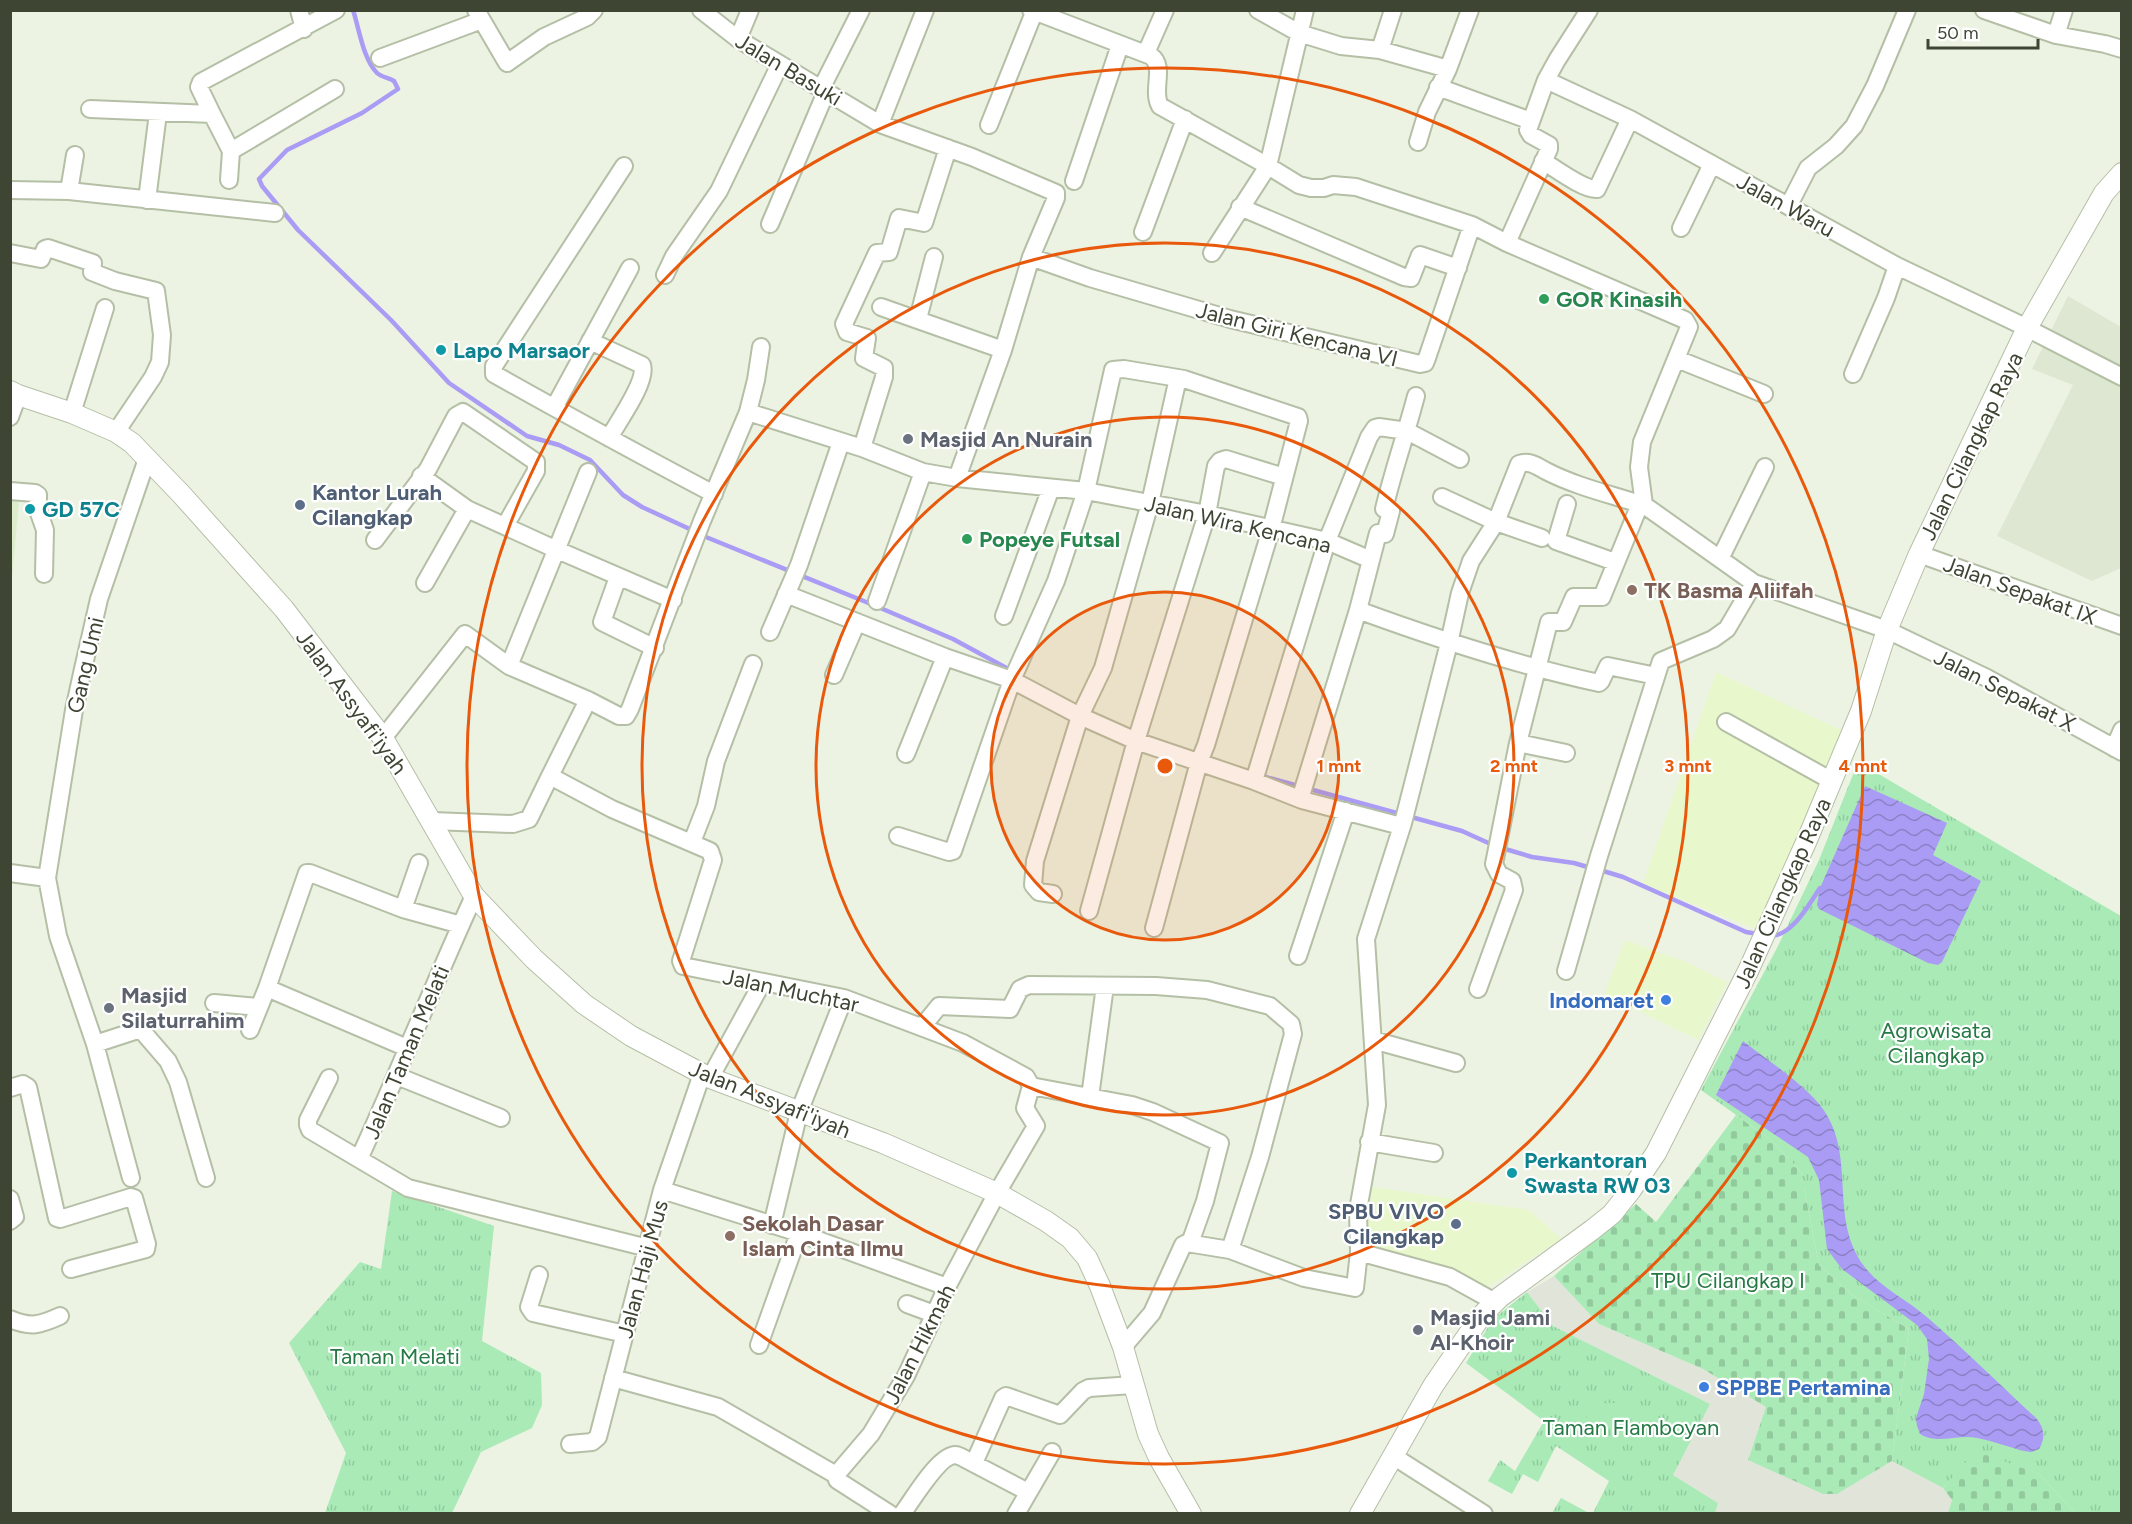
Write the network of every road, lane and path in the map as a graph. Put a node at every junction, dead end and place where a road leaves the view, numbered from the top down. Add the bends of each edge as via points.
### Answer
1 (299, 10) edge
2 (336, 10) edge
3 (594, 10) edge
4 (701, 10) edge
5 (750, 10) edge
6 (861, 10) edge
7 (925, 10) edge
8 (1165, 10) edge
9 (1258, 10) edge
10 (1305, 10) edge
11 (1393, 10) edge
12 (1470, 10) edge
13 (1589, 10) edge
14 (1907, 10) edge
15 (1984, 10) edge
16 (2064, 10) edge
17 (1033, 11) edge
18 (479, 15) edge
19 (304, 29) junction
20 (1299, 33) junction
21 (2056, 34) junction
22 (738, 39) junction
23 (1120, 45) junction
24 (2121, 49) edge
25 (1380, 50) junction
26 (1146, 53) junction
27 (380, 58) dead end
28 (780, 64) junction
29 (1448, 69) junction
30 (1546, 80) junction
31 (1438, 87) junction
32 (335, 89) dead end
33 (824, 91) junction
34 (90, 109) dead end
35 (158, 113) junction
36 (212, 114) junction
37 (1185, 119) junction
38 (1630, 119) junction
39 (880, 124) junction
40 (1529, 125) junction
41 (989, 126) dead end
42 (1418, 142) dead end
43 (948, 148) junction
44 (231, 151) junction
45 (75, 155) dead end
46 (1543, 161) junction
47 (1712, 164) junction
48 (624, 166) dead end
49 (1268, 166) junction
50 (2121, 173) edge
51 (229, 180) dead end
52 (1074, 181) dead end
53 (10, 190) edge
54 (69, 191) junction
55 (147, 200) junction
56 (1789, 205) junction
57 (1240, 207) junction
58 (275, 213) dead end
59 (770, 224) dead end
60 (1472, 225) junction
61 (1681, 228) dead end
62 (1143, 231) dead end
63 (1507, 243) junction
64 (10, 253) edge
65 (1212, 253) dead end
66 (1031, 257) junction
67 (934, 258) dead end
68 (1897, 266) junction
69 (630, 268) dead end
70 (1458, 268) junction
71 (665, 275) dead end
72 (881, 307) dead end
73 (105, 308) dead end
74 (918, 320) junction
75 (2027, 328) junction
76 (591, 341) junction
77 (761, 346) dead end
78 (1003, 350) junction
79 (1677, 359) junction
80 (1853, 374) dead end
81 (1178, 378) junction
82 (2121, 378) edge
83 (14, 393) edge
84 (1764, 394) dead end
85 (1416, 396) dead end
86 (555, 406) junction
87 (748, 412) junction
88 (72, 413) junction
89 (10, 417) edge
90 (1407, 431) junction
91 (116, 432) junction
92 (609, 438) junction
93 (841, 442) junction
94 (861, 448) junction
95 (147, 459) junction
96 (1460, 459) dead end
97 (1765, 467) dead end
98 (588, 472) dead end
99 (923, 472) junction
100 (422, 476) junction
101 (1284, 477) junction
102 (957, 478) junction
103 (1051, 488) junction
104 (10, 491) edge
105 (1086, 491) junction
106 (714, 494) junction
107 (1442, 497) dead end
108 (1150, 504) junction
109 (1567, 504) dead end
110 (1642, 505) junction
111 (467, 509) junction
112 (1207, 514) junction
113 (1496, 522) junction
114 (505, 526) junction
115 (1271, 529) junction
116 (1542, 538) dead end
117 (375, 540) dead end
118 (1326, 541) junction
119 (555, 549) junction
120 (1918, 554) junction
121 (1720, 559) junction
122 (1371, 560) junction
123 (1616, 562) junction
124 (44, 574) dead end
125 (618, 577) junction
126 (425, 583) dead end
127 (1754, 583) junction
128 (786, 594) junction
129 (673, 600) junction
130 (877, 601) dead end
131 (1358, 610) junction
132 (1004, 616) dead end
133 (857, 622) junction
134 (2121, 626) edge
135 (1887, 630) junction
136 (770, 632) dead end
137 (1449, 643) junction
138 (655, 648) junction
139 (945, 657) junction
140 (753, 664) dead end
141 (509, 666) junction
142 (1536, 669) junction
143 (1015, 674) junction
144 (834, 675) dead end
145 (1656, 676) junction
146 (588, 700) junction
147 (1083, 710) junction
148 (1726, 722) dead end
149 (2121, 730) edge
150 (1138, 734) junction
151 (383, 738) junction
152 (1518, 743) junction
153 (2118, 750) edge
154 (1566, 753) dead end
155 (906, 754) dead end
156 (1202, 755) junction
157 (1256, 775) junction
158 (550, 776) junction
159 (1832, 781) junction
160 (1303, 791) junction
161 (1347, 811) junction
162 (1404, 819) junction
163 (432, 821) junction
164 (898, 836) dead end
165 (692, 842) junction
166 (419, 863) dead end
167 (10, 873) edge
168 (47, 878) junction
169 (1053, 894) dead end
170 (474, 897) junction
171 (403, 909) junction
172 (1089, 911) dead end
173 (460, 926) junction
174 (1154, 928) dead end
175 (1298, 956) dead end
176 (1566, 971) dead end
177 (762, 982) junction
178 (1105, 986) junction
179 (267, 988) junction
180 (1478, 989) dead end
181 (844, 998) junction
182 (214, 1003) dead end
183 (259, 1007) junction
184 (922, 1027) junction
185 (250, 1030) dead end
186 (1372, 1040) junction
187 (95, 1044) junction
188 (407, 1048) junction
189 (1456, 1063) dead end
190 (397, 1076) junction
191 (706, 1076) junction
192 (329, 1077) dead end
193 (1030, 1086) junction
194 (10, 1088) edge
195 (1090, 1097) junction
196 (799, 1112) junction
197 (501, 1118) dead end
198 (1370, 1142) junction
199 (1434, 1153) dead end
200 (359, 1159) junction
201 (131, 1178) dead end
202 (206, 1178) dead end
203 (662, 1190) junction
204 (10, 1198) edge
205 (994, 1199) junction
206 (10, 1221) edge
207 (772, 1225) junction
208 (799, 1233) junction
209 (1188, 1243) junction
210 (648, 1248) junction
211 (1230, 1250) junction
212 (1359, 1252) junction
213 (71, 1269) dead end
214 (539, 1275) dead end
215 (946, 1287) junction
216 (1495, 1302) junction
217 (907, 1304) dead end
218 (934, 1314) junction
219 (60, 1316) dead end
220 (10, 1319) edge
221 (625, 1334) junction
222 (759, 1345) dead end
223 (1123, 1347) junction
224 (613, 1378) junction
225 (1133, 1385) junction
226 (570, 1444) dead end
227 (1053, 1452) dead end
228 (1394, 1456) junction
229 (974, 1463) junction
230 (836, 1475) junction
231 (1028, 1492) junction
232 (890, 1514) edge
233 (902, 1514) edge
234 (1016, 1514) edge
235 (1191, 1514) edge
236 (1360, 1514) edge
237 (1484, 1514) edge

1 - 19 street
2 - 19 street
3 - 18 street via 507,63
4 - 22 street, Jalan Basuki
5 - 22 street
6 - 33 street
7 - 39 street
8 - 26 street
9 - 20 street
10 - 20 street
11 - 25 street
12 - 29 street
13 - 30 street
14 - 56 street via 1854,126 1808,168
15 - 21 street
16 - 21 street
17 - 23 street
17 - 41 street
18 - 27 street
19 - 36 street via 201,82 199,87
20 - 25 street via 1341,46
20 - 49 street
21 - 24 street
22 - 28 street, Jalan Basuki
23 - 26 street
23 - 52 street
25 - 29 street
26 - 37 street via 1158,65 1156,99 1160,106
28 - 33 street, Jalan Basuki
28 - 71 street via 719,191
29 - 31 street
30 - 38 street, Jalan Waru
30 - 40 street
31 - 40 street
31 - 42 street
32 - 44 street
33 - 39 street, Jalan Basuki
33 - 59 street
34 - 35 street
35 - 36 street
35 - 55 street
36 - 44 street
37 - 49 street
37 - 62 street
38 - 46 street via 1597,189
38 - 47 street, Jalan Waru
39 - 43 street, Jalan Basuki
40 - 46 street via 1530,135 1548,145
43 - 66 street, Jalan Basuki via 1056,193
43 - 94 street via 924,223 899,218 889,252 877,253 844,324 847,332 867,338 864,358 884,368
44 - 51 street
45 - 54 street
46 - 63 street
47 - 56 street, Jalan Waru
47 - 61 street
48 - 86 street via 494,366 494,374
49 - 57 street
49 - 60 street via 1299,185 1356,187
50 - 75 street, Jalan Cilangkap Raya via 2104,193
53 - 54 street
54 - 55 street
55 - 58 street
56 - 68 street, Jalan Waru
57 - 65 street
57 - 70 street via 1404,277 1411,278 1420,255
60 - 63 street
60 - 70 street, Jalan Giri Kencana VI
63 - 79 street via 1685,320 1689,327
64 - 91 street via 41,259 48,248 93,263 92,272 104,277 156,291 162,335 160,362
66 - 70 street, Jalan Giri Kencana VI via 1230,319 1420,364 1427,358
66 - 78 street
67 - 74 street
68 - 75 street, Jalan Waru
68 - 80 street
69 - 76 street
72 - 74 street
73 - 88 street
74 - 78 street
75 - 82 street, Jalan Waru
75 - 120 street, Jalan Cilangkap Raya
76 - 86 street
76 - 92 street via 642,365 644,371
77 - 87 street
78 - 102 street
79 - 84 street
79 - 110 street via 1642,441
81 - 101 street via 1298,417
81 - 105 street via 1113,370
81 - 108 street
83 - 88 street, Jalan Assyafi'iyah
83 - 89 street
85 - 90 street
86 - 92 street
87 - 93 street, Jalan Wira Kencana
87 - 106 street
88 - 91 street, Jalan Assyafi'iyah
90 - 96 street
90 - 118 street via 1375,428
90 - 122 street via 1384,509 1391,511 1385,534 1378,533
91 - 95 street, Jalan Assyafi'iyah
92 - 106 street
93 - 94 street, Jalan Wira Kencana
93 - 128 street
94 - 99 street, Jalan Wira Kencana
95 - 151 street, Jalan Assyafi'iyah via 284,609
95 - 168 street, Gang Umi via 99,599 82,669
97 - 121 street
98 - 119 street
99 - 102 street, Jalan Wira Kencana
99 - 130 street
100 - 111 street
100 - 114 street via 459,413 466,413 536,462 537,471
100 - 117 street
101 - 112 street via 1226,459 1220,461
101 - 115 street
102 - 103 street, Jalan Wira Kencana
103 - 105 street, Jalan Wira Kencana
103 - 132 street
104 - 124 street via 38,495 45,530
105 - 108 street, Jalan Wira Kencana
105 - 143 street via 1056,581
106 - 129 street
107 - 113 street
108 - 112 street, Jalan Wira Kencana
108 - 147 street via 1103,668
109 - 123 street via 1556,541
110 - 113 street, Jalan Sepakat X via 1524,462 1519,464
110 - 121 street, Jalan Sepakat X
110 - 123 street
111 - 114 street
111 - 126 street
112 - 115 street, Jalan Wira Kencana
112 - 150 street
113 - 116 street
113 - 137 street via 1471,561
114 - 119 street
115 - 118 street, Jalan Wira Kencana
115 - 156 street
118 - 122 street, Jalan Wira Kencana
118 - 157 street
119 - 125 street
119 - 141 street
120 - 134 street, Jalan Sepakat IX
120 - 135 street, Jalan Cilangkap Raya
121 - 127 street, Jalan Sepakat X
122 - 131 street
123 - 142 street via 1601,597 1574,597 1563,622 1549,622
125 - 129 street
125 - 138 street via 602,622
127 - 135 street, Jalan Sepakat X
127 - 145 street via 1727,629 1661,661
128 - 133 street
128 - 136 street
129 - 138 street
131 - 137 street
131 - 160 street
133 - 139 street
133 - 144 street
135 - 153 street, Jalan Sepakat X via 1987,678
135 - 159 street, Jalan Cilangkap Raya via 1861,711
137 - 142 street
137 - 162 street
138 - 146 street via 626,716
139 - 143 street
139 - 155 street
140 - 165 street via 716,761 706,806
141 - 146 street
141 - 151 street via 465,634
142 - 145 street via 1599,683 1608,666
142 - 152 street
143 - 147 street
143 - 164 street via 953,851
145 - 176 street
146 - 158 street
147 - 150 street
147 - 169 street via 1035,861 1034,885 1039,892
148 - 159 street
149 - 153 street
150 - 156 street
150 - 172 street
151 - 163 street, Jalan Assyafi'iyah
152 - 154 street
152 - 180 street via 1494,864 1499,874 1512,881 1514,890
156 - 157 street
156 - 174 street
157 - 160 street
158 - 163 street via 529,819 521,823
158 - 165 street, Jalan Muchtar via 612,809
159 - 216 street, Jalan Cilangkap Raya via 1760,945 1656,1153 1612,1214
160 - 161 street
161 - 162 street
161 - 175 street
162 - 186 street via 1366,939
163 - 170 street, Jalan Assyafi'iyah
165 - 177 street, Jalan Muchtar via 710,851 713,860 681,961 683,966
166 - 171 street
167 - 168 street
168 - 187 street, Gang Umi via 58,936
170 - 173 street, Jalan Taman Melati
170 - 191 street, Jalan Assyafi'iyah via 584,1004 631,1036
171 - 173 street
171 - 179 street via 307,873
173 - 188 street, Jalan Taman Melati
177 - 181 street, Jalan Muchtar
177 - 191 street, Jalan Haji Mus
178 - 184 street via 1029,985 1020,989 1010,1009 939,1006
178 - 195 street
178 - 211 street via 1207,990 1270,1006 1291,1024 1293,1034 1260,1157
179 - 183 street
179 - 188 street
181 - 184 street, Jalan Muchtar
181 - 196 street
182 - 183 street
183 - 185 street
184 - 193 street, Jalan Muchtar via 1012,1069 1026,1077
186 - 189 street
186 - 198 street via 1377,1105
187 - 201 street, Gang Umi
187 - 202 street via 138,1030 168,1061 178,1082
188 - 190 street, Jalan Taman Melati
190 - 197 street
190 - 200 street, Jalan Taman Melati
191 - 196 street, Jalan Assyafi'iyah
191 - 203 street, Jalan Haji Mus
192 - 200 street via 308,1125 310,1130
193 - 195 street
193 - 205 street, Jalan Hikmah via 1025,1108 1036,1126
194 - 213 street via 23,1084 28,1087 58,1219 134,1198 146,1249
195 - 209 street via 1153,1112 1220,1143 1205,1201
196 - 205 street, Jalan Assyafi'iyah via 883,1143
196 - 207 street
198 - 199 street
198 - 212 street via 1358,1210
200 - 210 street, Jalan Taman Melati via 408,1188
203 - 207 street
203 - 210 street, Jalan Haji Mus
204 - 206 street via 15,1217
205 - 215 street, Jalan Hikmah
205 - 223 street, Jalan Assyafi'iyah via 1046,1221 1070,1238 1087,1258
207 - 208 street
208 - 215 street
208 - 222 street
209 - 211 street
209 - 223 street via 1152,1313
210 - 221 street, Jalan Haji Mus
211 - 212 street via 1304,1278 1355,1288
212 - 216 street via 1450,1277
214 - 221 street via 529,1307 533,1313
215 - 218 street, Jalan Hikmah
216 - 228 street, Jalan Cilangkap Raya via 1438,1378
217 - 218 street
218 - 230 street, Jalan Hikmah via 906,1376 871,1434
219 - 220 street via 39,1325
221 - 224 street, Jalan Haji Mus
223 - 225 street, Jalan Assyafi'iyah
224 - 226 street, Jalan Haji Mus via 598,1437 592,1442
224 - 230 street via 718,1407
225 - 229 street via 1089,1388 1060,1415 1006,1396
225 - 235 street, Jalan Assyafi'iyah via 1148,1434
227 - 231 street
228 - 236 street, Jalan Cilangkap Raya
228 - 237 street
229 - 231 street
229 - 233 street via 949,1456
230 - 232 street via 837,1480
231 - 234 street

